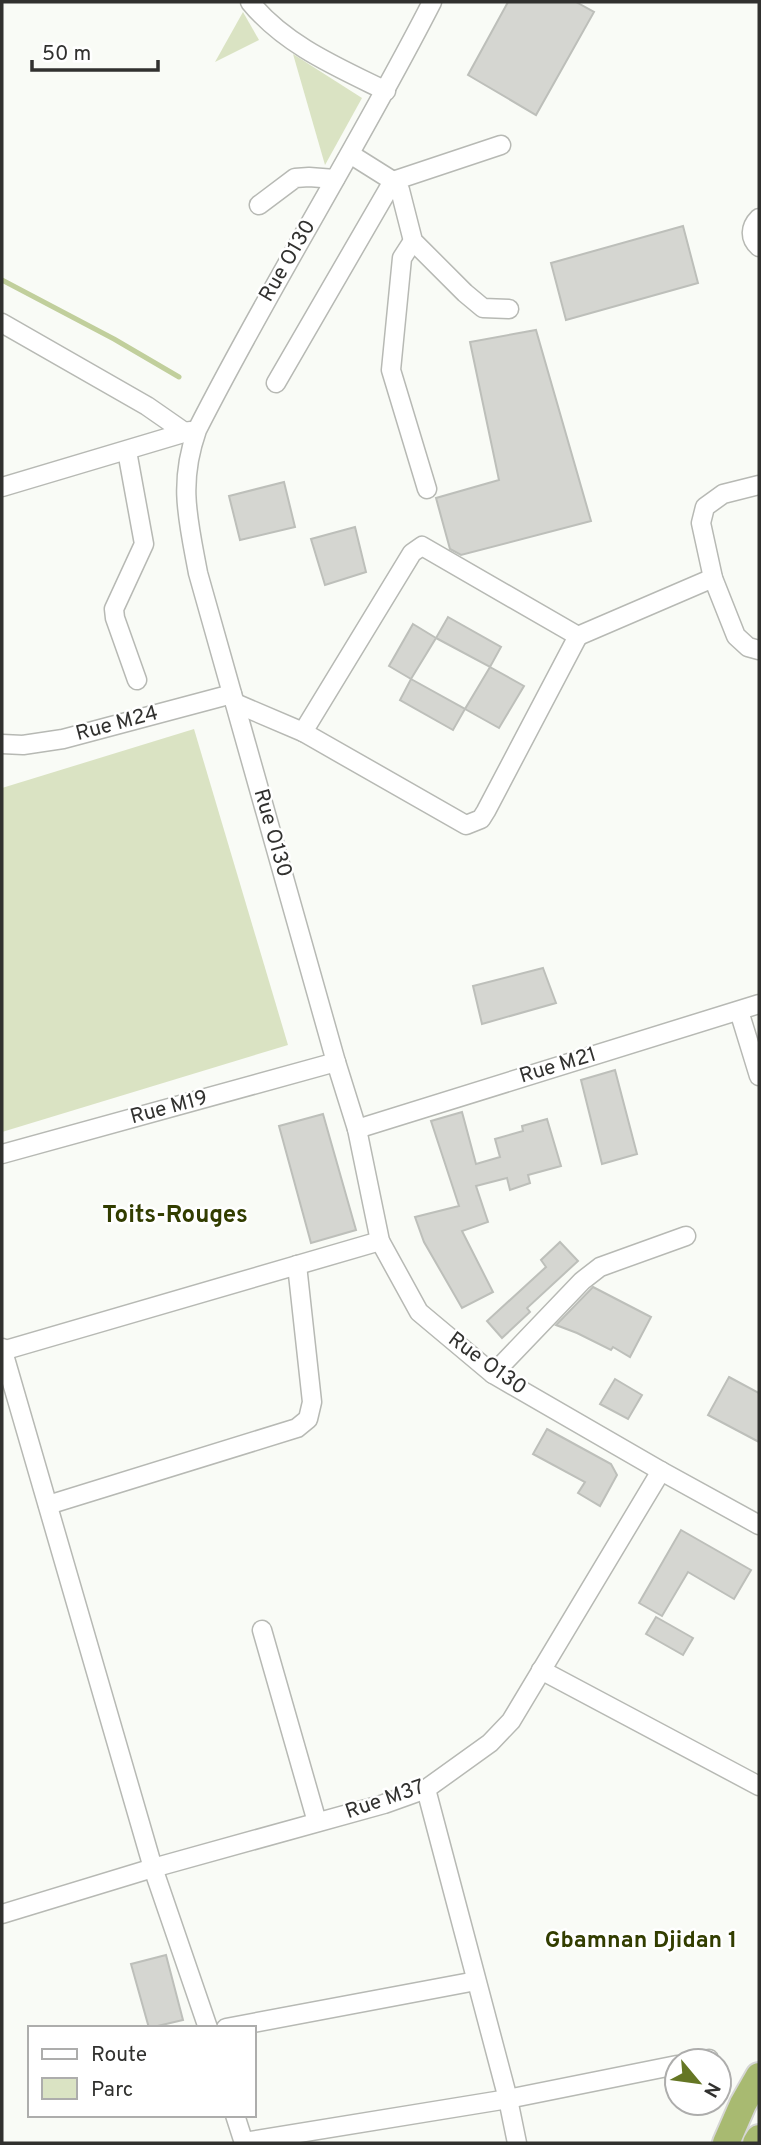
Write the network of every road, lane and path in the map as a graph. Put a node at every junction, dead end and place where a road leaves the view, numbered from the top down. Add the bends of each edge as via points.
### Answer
1 (250, 2) edge
2 (432, 2) edge
3 (386, 91) junction
4 (501, 145) dead end
5 (350, 154) junction
6 (335, 179) junction
7 (393, 181) junction
8 (259, 205) dead end
9 (759, 218) edge
10 (413, 241) junction
11 (759, 247) edge
12 (509, 309) dead end
13 (2, 323) edge
14 (275, 383) dead end
15 (190, 431) junction
16 (127, 451) junction
17 (759, 485) edge
18 (2, 487) edge
19 (427, 489) dead end
20 (713, 578) junction
21 (578, 636) junction
22 (759, 650) edge
23 (137, 680) dead end
24 (233, 699) junction
25 (303, 732) junction
26 (2, 744) edge
27 (759, 1004) edge
28 (738, 1010) junction
29 (336, 1062) junction
30 (759, 1076) edge
31 (357, 1129) junction
32 (2, 1154) edge
33 (686, 1236) dead end
34 (380, 1241) junction
35 (298, 1265) junction
36 (2, 1350) edge
37 (493, 1374) junction
38 (661, 1471) junction
39 (48, 1505) junction
40 (759, 1525) edge
41 (262, 1630) dead end
42 (541, 1670) junction
43 (759, 1786) edge
44 (426, 1789) junction
45 (317, 1822) junction
46 (153, 1868) junction
47 (2, 1914) edge
48 (476, 1981) junction
49 (207, 2026) edge
50 (237, 2026) edge
51 (663, 2068) edge
52 (759, 2077) edge
53 (508, 2099) junction
54 (236, 2117) edge
55 (759, 2138) edge
56 (244, 2143) edge
57 (517, 2143) edge
58 (726, 2143) edge
59 (756, 2143) edge

1 - 3 street via 278,32
2 - 3 street, Rue O130
3 - 5 street, Rue O130
4 - 7 street
5 - 6 street, Rue O130
5 - 7 street
6 - 8 street via 295,178
6 - 15 street, Rue O130
7 - 10 street via 400,190
7 - 14 street
9 - 11 street via 752,229
10 - 12 street via 483,308
10 - 19 street via 402,258 391,370
13 - 15 street
15 - 16 street
15 - 24 street, Rue O130 via 186,501 198,573
16 - 18 street
16 - 23 street via 144,544 114,609
17 - 20 street via 723,494 705,507 701,523
20 - 21 street
20 - 22 street via 736,636
21 - 25 street via 417,547
21 - 25 street via 486,811 481,819 466,825
24 - 25 street
24 - 26 street, Rue M24 via 63,739
24 - 29 street, Rue O130
27 - 28 street, Rue M21
28 - 30 street
28 - 31 street, Rue M21
29 - 31 street, Rue O130
29 - 32 street, Rue M19
31 - 34 street, Rue O130
33 - 37 street via 600,1267 582,1280
34 - 35 street
34 - 37 street, Rue O130 via 419,1312
35 - 36 street
35 - 39 street via 312,1402 308,1419 297,1429
36 - 39 street
37 - 38 street, Rue O130
38 - 40 street, Rue O130
38 - 42 street, Rue M37
39 - 46 street
41 - 45 street
42 - 43 street
42 - 44 street, Rue M37 via 511,1721 490,1743
44 - 45 street, Rue M37
44 - 48 street
45 - 46 street, Rue M37
46 - 47 street, Rue M37
46 - 49 street
48 - 50 street
48 - 53 street
51 - 53 street
52 - 58 highway
53 - 56 street
53 - 57 street
54 - 56 street
55 - 59 highway

